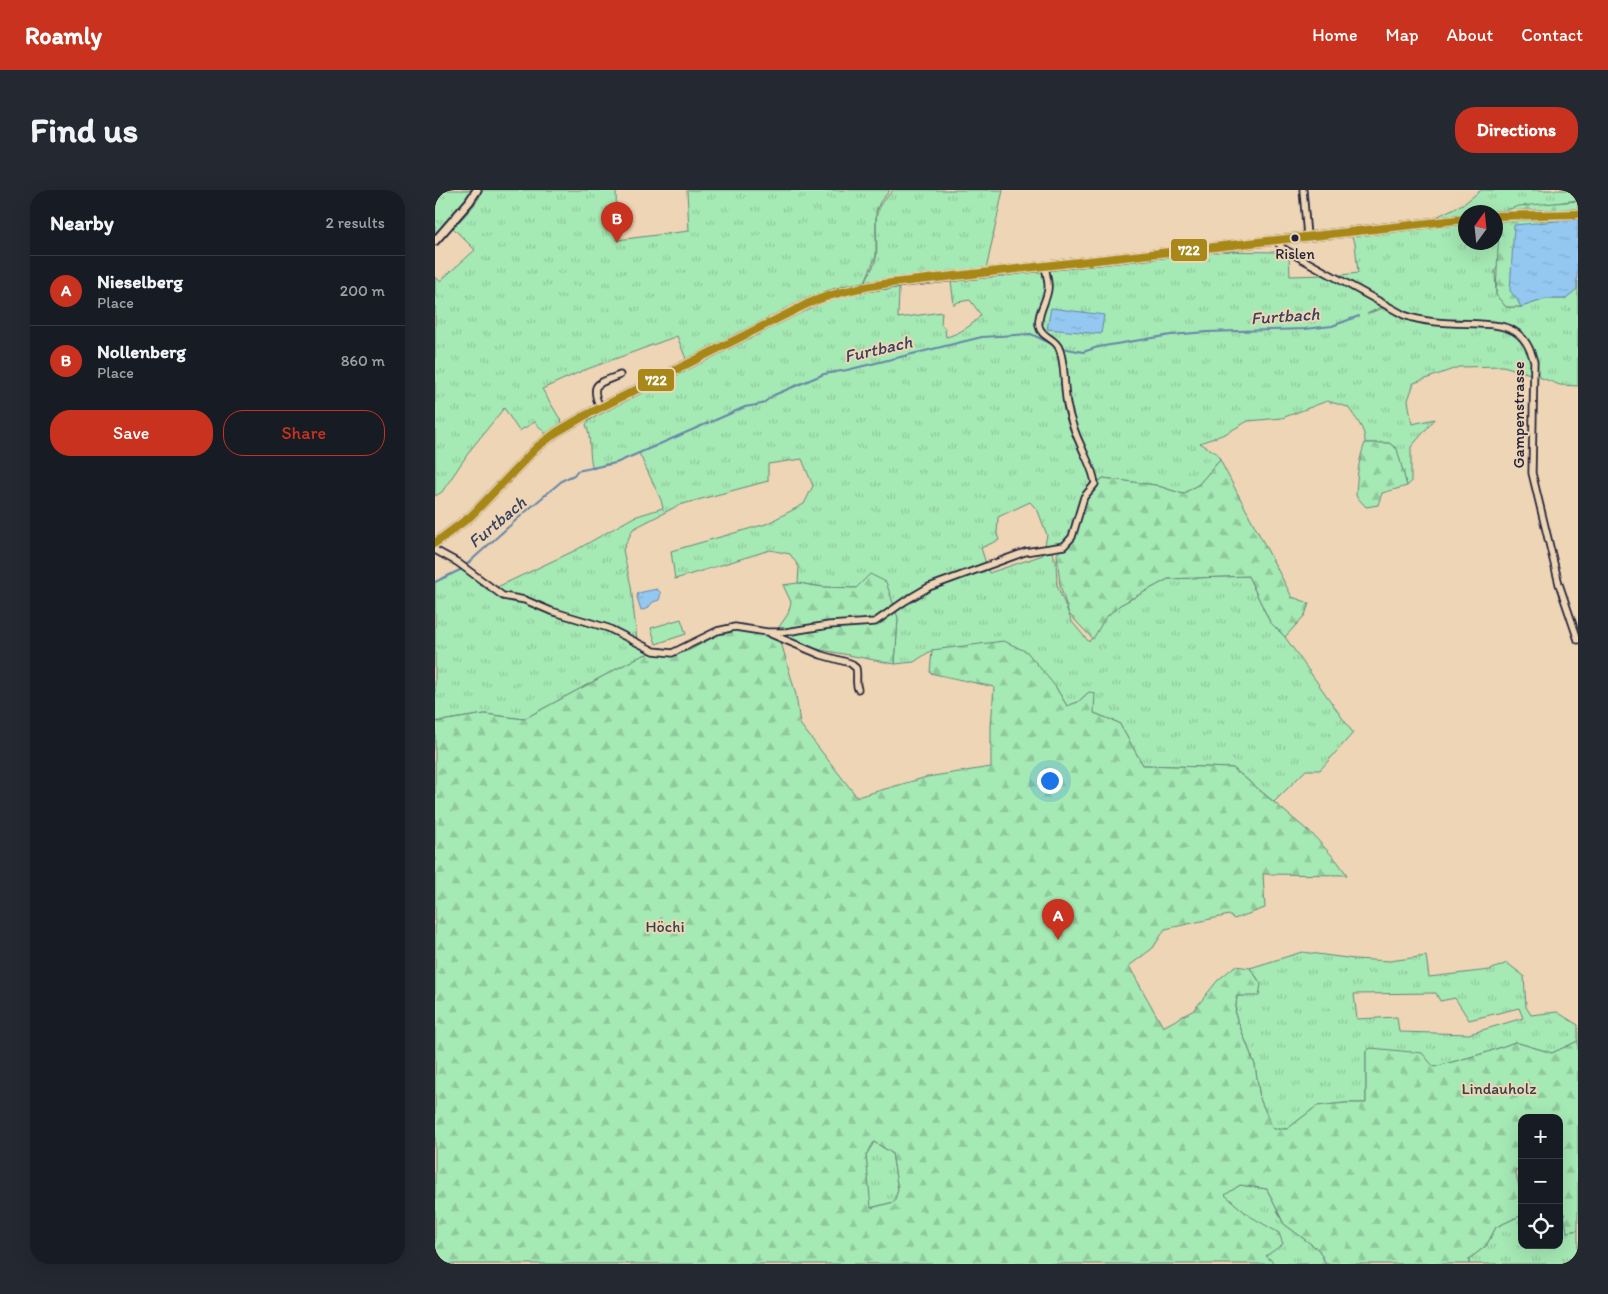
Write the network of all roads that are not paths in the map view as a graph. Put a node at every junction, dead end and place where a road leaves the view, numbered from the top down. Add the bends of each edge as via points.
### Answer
1 (477, 190) edge
2 (1303, 190) edge
3 (1578, 214) edge
4 (1503, 216) edge
5 (1458, 220) edge
6 (1307, 236) junction
7 (1278, 240) junction
8 (435, 241) edge
9 (1045, 266) junction
10 (620, 374) dead end
11 (600, 408) junction
12 (435, 543) edge
13 (435, 550) edge
14 (767, 632) junction
15 (1578, 640) edge
16 (858, 690) dead end

1 - 8 street
2 - 6 street
3 - 4 main road
5 - 6 main road
6 - 7 main road
7 - 9 main road
7 - 15 street, Gampenstrasse via 1282,248 1404,315 1425,320 1500,326 1524,339 1533,362 1531,464 1534,485 1559,584
9 - 11 main road via 863,286 833,294
9 - 14 street via 1049,286 1039,327 1060,350 1068,411 1095,484 1084,497 1073,537 1064,546 1025,552 929,588 875,622
10 - 11 street via 595,387
11 - 12 main road via 542,443 471,516
13 - 14 street via 503,596 525,600 608,628 654,651 672,653 717,631 735,627
14 - 16 street via 821,655 850,662 856,668

